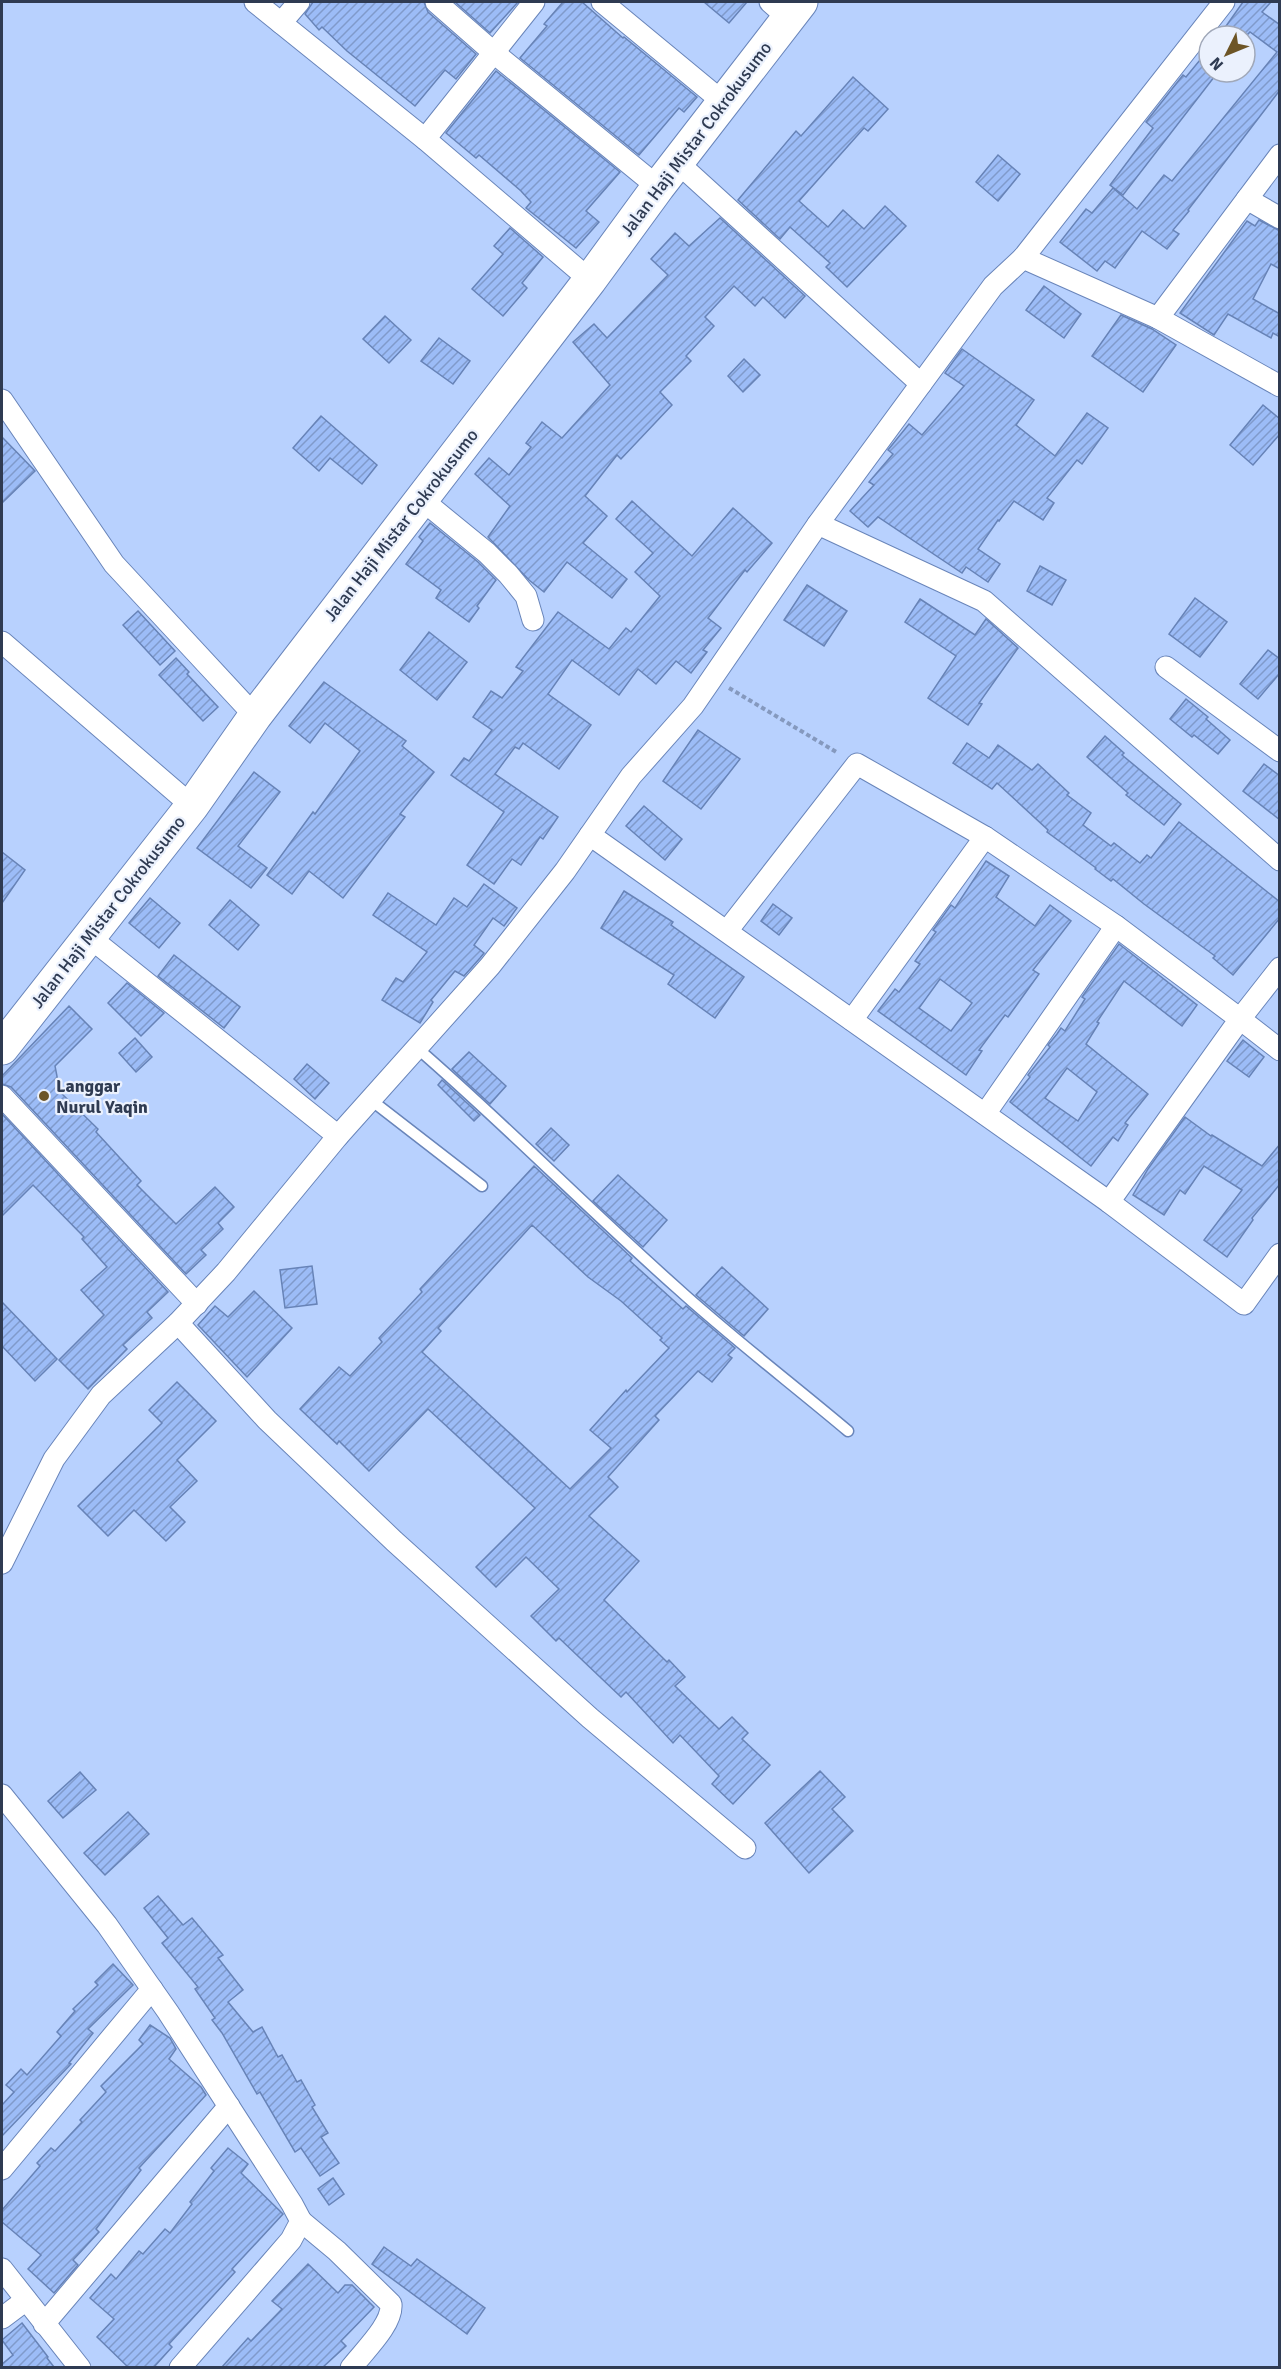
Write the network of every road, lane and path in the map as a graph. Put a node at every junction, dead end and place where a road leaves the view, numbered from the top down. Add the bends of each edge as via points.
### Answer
1 (255, 2) edge
2 (299, 2) edge
3 (436, 2) edge
4 (534, 2) edge
5 (602, 2) edge
6 (1224, 2) edge
7 (786, 7) edge
8 (280, 23) junction
9 (493, 51) junction
10 (723, 102) junction
11 (425, 139) junction
12 (1280, 156) edge
13 (677, 162) junction
14 (658, 187) junction
15 (1247, 199) junction
16 (1280, 218) edge
17 (1023, 258) junction
18 (590, 280) junction
19 (1158, 318) junction
20 (921, 384) junction
21 (1280, 386) edge
22 (2, 399) edge
23 (421, 499) junction
24 (818, 524) junction
25 (533, 620) dead end
26 (2, 642) edge
27 (1166, 667) dead end
28 (712, 678) junction
29 (255, 716) junction
30 (1280, 751) edge
31 (857, 764) junction
32 (192, 806) junction
33 (590, 835) junction
34 (985, 837) junction
35 (1280, 860) edge
36 (1116, 926) junction
37 (727, 931) junction
38 (88, 936) junction
39 (1280, 968) edge
40 (1240, 1019) junction
41 (852, 1020) junction
42 (6, 1032) edge
43 (417, 1048) junction
44 (1280, 1050) edge
45 (2, 1096) edge
46 (370, 1100) junction
47 (984, 1114) junction
48 (338, 1136) junction
49 (482, 1186) dead end
50 (1109, 1203) junction
51 (1280, 1254) edge
52 (197, 1304) junction
53 (178, 1323) junction
54 (848, 1431) dead end
55 (2, 1563) edge
56 (2, 1795) edge
57 (744, 1848) dead end
58 (152, 1989) junction
59 (229, 2106) junction
60 (2, 2169) edge
61 (301, 2221) junction
62 (2, 2269) edge
63 (26, 2300) junction
64 (2, 2318) edge
65 (44, 2324) junction
66 (80, 2367) edge
67 (180, 2367) edge
68 (351, 2367) edge

1 - 8 street
2 - 8 street
3 - 9 street
4 - 9 street
5 - 10 street
6 - 17 street
7 - 10 main road, Jalan Haji Mistar Cokrokusumo
8 - 11 street
9 - 11 street
9 - 14 street
10 - 13 main road, Jalan Haji Mistar Cokrokusumo
11 - 18 street
12 - 15 street
13 - 14 main road, Jalan Haji Mistar Cokrokusumo
13 - 20 street
14 - 18 main road, Jalan Haji Mistar Cokrokusumo
15 - 16 street
15 - 19 street
17 - 19 street
17 - 20 street via 993,286
18 - 23 main road, Jalan Haji Mistar Cokrokusumo
19 - 21 street
20 - 24 street
22 - 29 street via 114,564
23 - 25 street via 508,574 526,596
23 - 29 main road, Jalan Haji Mistar Cokrokusumo
24 - 28 street
24 - 35 street via 984,601
26 - 32 street
27 - 30 street
28 - 31 path
28 - 33 street via 693,706 631,776
29 - 32 main road, Jalan Haji Mistar Cokrokusumo
31 - 34 street
31 - 37 street
32 - 38 main road, Jalan Haji Mistar Cokrokusumo
33 - 37 street
33 - 43 street via 490,966
34 - 36 street
34 - 41 street
36 - 40 street
36 - 47 street
37 - 41 street
38 - 42 main road, Jalan Haji Mistar Cokrokusumo
38 - 48 street
39 - 40 street
40 - 44 street
40 - 50 street
41 - 47 street
43 - 46 street
43 - 54 lane via 679,1290
45 - 52 street
46 - 48 street
46 - 49 lane
47 - 50 street
48 - 52 street
50 - 51 street via 1244,1304
52 - 53 street
53 - 55 street via 101,1395 74,1430 54,1459
53 - 57 street via 267,1420 394,1541 590,1718
56 - 58 street via 107,1925
58 - 59 street
58 - 60 street
59 - 61 street
59 - 65 street
61 - 67 street via 291,2240
61 - 68 street via 392,2304 387,2322
62 - 63 street
63 - 64 street
63 - 65 street
65 - 66 street

